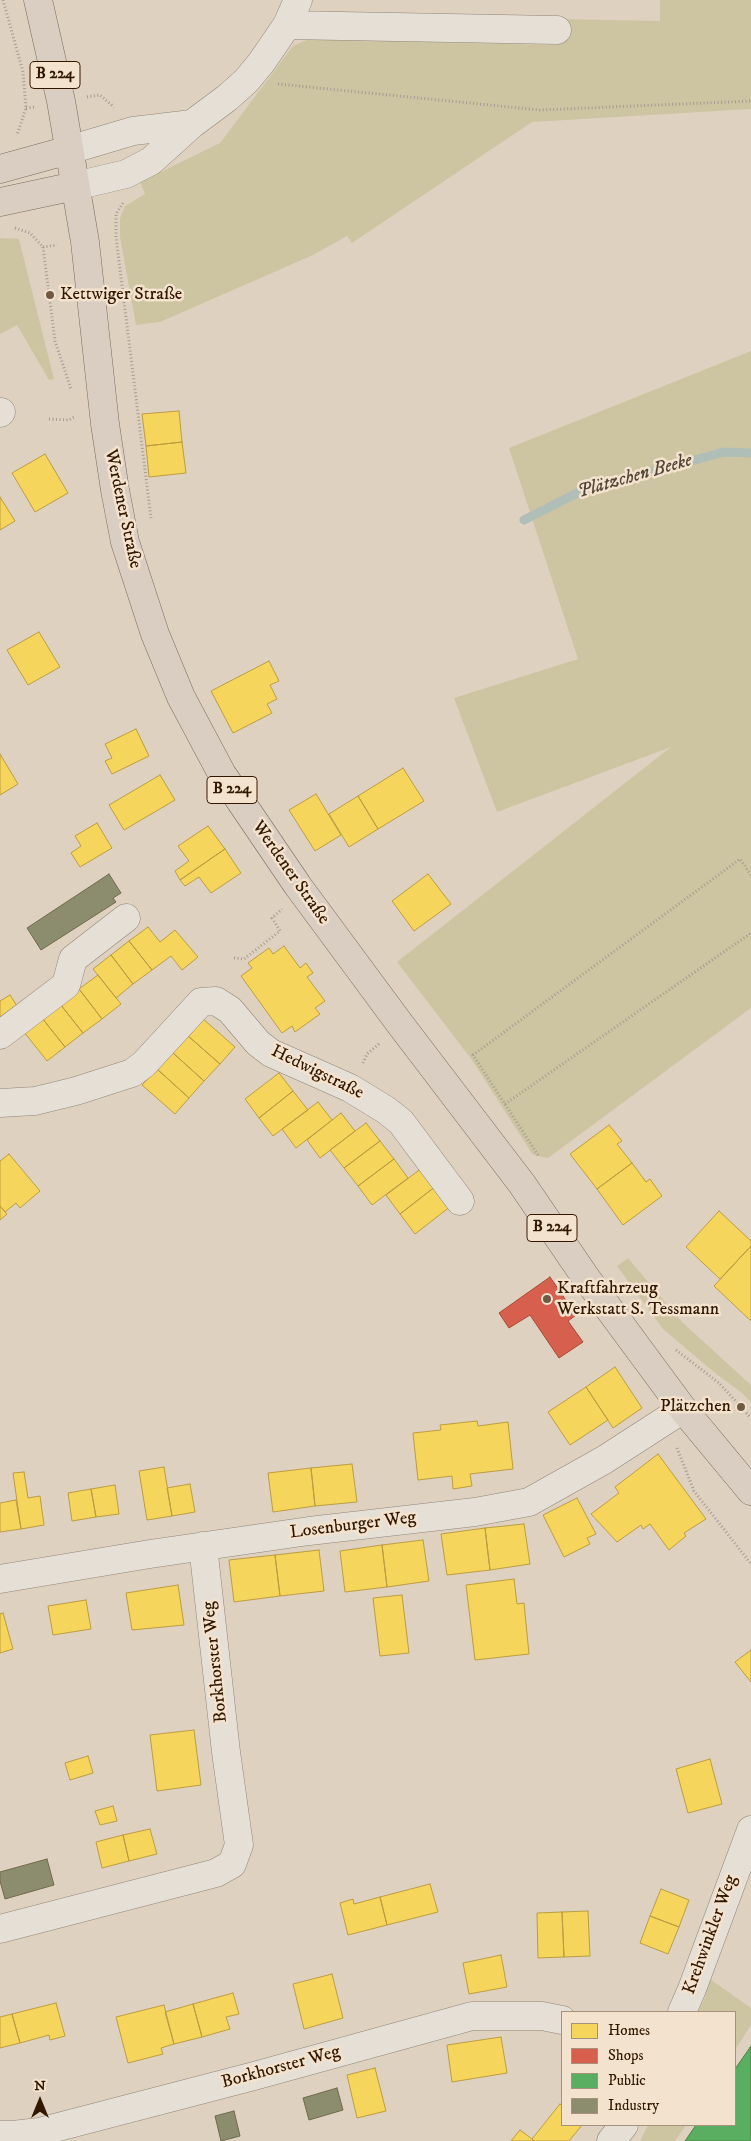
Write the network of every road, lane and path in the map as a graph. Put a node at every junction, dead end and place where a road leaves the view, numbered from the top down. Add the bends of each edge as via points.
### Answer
1 (3, 0) edge
2 (38, 0) edge
3 (298, 0) edge
4 (287, 26) junction
5 (557, 30) dead end
6 (246, 81) junction
7 (100, 95) dead end
8 (751, 101) edge
9 (115, 108) dead end
10 (192, 124) junction
11 (8, 139) dead end
12 (68, 150) junction
13 (0, 169) edge
14 (75, 186) junction
15 (125, 200) dead end
16 (0, 202) edge
17 (11, 227) dead end
18 (55, 341) dead end
19 (77, 416) dead end
20 (49, 419) dead end
21 (152, 524) dead end
22 (751, 875) edge
23 (276, 914) dead end
24 (126, 918) dead end
25 (751, 933) edge
26 (234, 958) dead end
27 (0, 1035) edge
28 (374, 1048) dead end
29 (364, 1060) dead end
30 (0, 1103) edge
31 (505, 1104) junction
32 (540, 1158) dead end
33 (460, 1201) dead end
34 (719, 1382) dead end
35 (683, 1409) junction
36 (751, 1418) edge
37 (751, 1491) edge
38 (203, 1546) junction
39 (0, 1578) edge
40 (751, 1830) edge
41 (0, 1929) edge
42 (682, 2011) edge
43 (561, 2020) edge
44 (623, 2126) edge
45 (0, 2135) edge
46 (611, 2141) edge

1 - 11 path via 23,72 26,108 17,136
2 - 12 main road, Werdener Straße / B 224 via 61,101
3 - 4 street
4 - 5 street
4 - 6 street
6 - 8 path via 540,110
6 - 10 street
7 - 9 path
10 - 12 street via 133,131
10 - 14 street via 151,160 126,174
12 - 13 main road
12 - 14 main road, Werdener Straße / B 224
14 - 16 main road
14 - 35 main road, Werdener Straße / B 224 via 85,242 115,490 134,570 155,634 181,697 222,774 298,886 522,1184
15 - 21 path via 116,214 116,237
17 - 18 path via 30,233 43,247
19 - 20 path via 69,420
22 - 31 path via 740,858 473,1055
23 - 26 path via 272,918 280,931 244,959
24 - 27 street via 74,959 66,985
25 - 31 path
28 - 29 path
30 - 33 street, Hedwigstraße via 34,1101 132,1072 144,1064 201,1002 216,1002 230,1010 258,1043 271,1052 350,1088 394,1116
31 - 32 path
34 - 36 path
35 - 37 main road, Werdener Straße / B 224
35 - 38 street, Losenburger Weg via 604,1460 529,1502 475,1512
38 - 39 street, Losenburger Weg
38 - 41 street, Borkhorster Weg via 239,1845 232,1864 216,1873
40 - 42 street, Krehwinkler Weg
43 - 45 street, Borkhorster Weg via 542,2016 472,2016 39,2132
44 - 46 street

